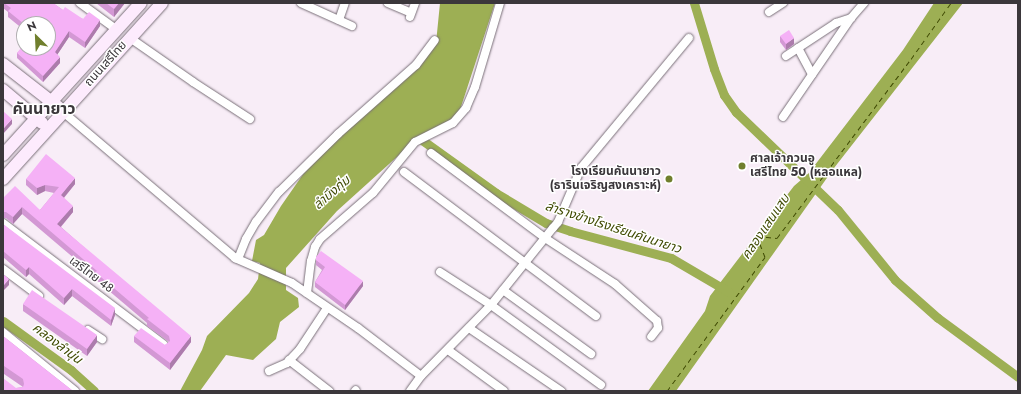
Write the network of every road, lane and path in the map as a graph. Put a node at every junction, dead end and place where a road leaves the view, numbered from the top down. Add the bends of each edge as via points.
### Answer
1 (80, 3) edge
2 (141, 3) edge
3 (162, 3) edge
4 (301, 3) edge
5 (345, 3) edge
6 (388, 3) edge
7 (415, 3) edge
8 (500, 3) edge
9 (783, 3) edge
10 (864, 3) edge
11 (769, 12) dead end
12 (851, 18) junction
13 (339, 20) junction
14 (352, 26) dead end
15 (117, 30) junction
16 (130, 38) junction
17 (689, 38) dead end
18 (435, 40) dead end
19 (798, 48) junction
20 (786, 56) dead end
21 (3, 64) edge
22 (812, 74) junction
23 (3, 90) edge
24 (52, 101) junction
25 (63, 112) junction
26 (783, 117) dead end
27 (36, 118) junction
28 (250, 119) dead end
29 (48, 128) junction
30 (430, 153) dead end
31 (3, 155) edge
32 (404, 172) dead end
33 (3, 179) edge
34 (3, 223) edge
35 (545, 238) junction
36 (240, 259) junction
37 (525, 262) junction
38 (3, 269) edge
39 (440, 272) dead end
40 (503, 290) junction
41 (307, 293) junction
42 (49, 303) edge
43 (491, 305) junction
44 (327, 308) junction
45 (596, 316) dead end
46 (82, 326) edge
47 (469, 328) junction
48 (3, 332) edge
49 (651, 337) dead end
50 (102, 339) dead end
51 (165, 346) edge
52 (448, 350) junction
53 (591, 354) dead end
54 (290, 360) junction
55 (269, 371) dead end
56 (421, 376) junction
57 (601, 385) dead end
58 (414, 390) edge
59 (75, 391) edge
60 (329, 391) edge
61 (504, 391) edge
62 (561, 391) edge

1 - 15 street
2 - 15 main road, ถนนเสรีไทย
3 - 16 main road, ถนนเสรีไทย
4 - 13 street
5 - 13 street
6 - 7 street via 410,15
8 - 41 street via 475,87 466,108 453,123 415,142 373,194 320,239 315,247 310,267
9 - 11 street
10 - 12 street
12 - 19 street via 836,23
12 - 22 street
13 - 14 street
15 - 24 main road, ถนนเสรีไทย
16 - 25 main road, ถนนเสรีไทย
16 - 28 street
17 - 35 street via 581,168 556,225
18 - 36 street via 416,65 338,134 279,192 246,239
19 - 20 street
19 - 22 street
21 - 24 main road
22 - 26 street
23 - 27 main road
24 - 25 main road
24 - 27 main road, ถนนเสรีไทย
25 - 29 main road, ถนนเสรีไทย
25 - 36 street via 229,253
27 - 29 main road
27 - 31 main road, ถนนเสรีไทย
29 - 33 main road, ถนนเสรีไทย
30 - 35 street
32 - 37 street
34 - 51 street, เสรีไทย 48
35 - 37 street
35 - 49 street via 615,284 657,321 658,328
36 - 41 street via 292,283
37 - 40 street
37 - 45 street
38 - 42 street
39 - 43 street
40 - 43 street
40 - 53 street
41 - 44 street
43 - 47 street
43 - 57 street
44 - 54 street via 313,332
44 - 56 street
46 - 50 street
47 - 52 street
47 - 62 street
48 - 59 street
52 - 56 street
52 - 61 street
54 - 55 street
54 - 60 street
56 - 58 street

